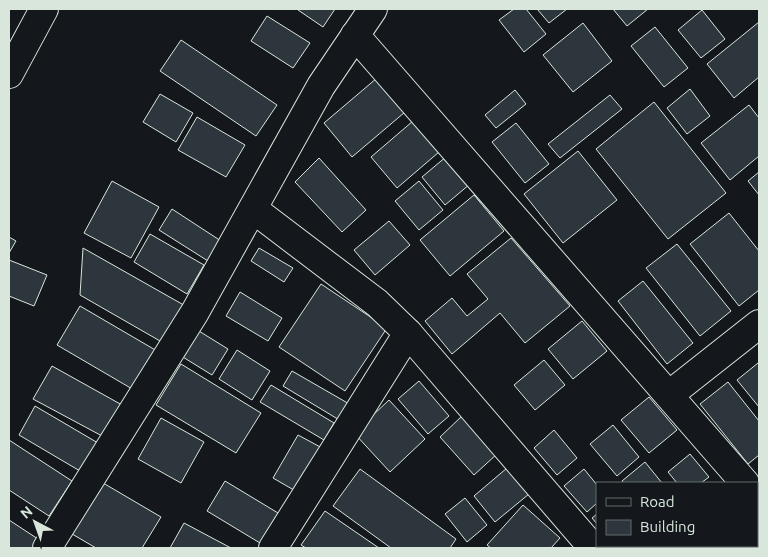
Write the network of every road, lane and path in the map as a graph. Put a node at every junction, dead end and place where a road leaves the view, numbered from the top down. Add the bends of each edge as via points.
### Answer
1 (44, 9) edge
2 (373, 9) edge
3 (355, 35) junction
4 (9, 74) edge
5 (253, 209) junction
6 (759, 324) edge
7 (408, 333) junction
8 (669, 395) junction
9 (735, 479) edge
10 (48, 548) edge
11 (273, 548) edge
12 (594, 548) edge

1 - 4 street
2 - 3 street
3 - 5 street via 321,86
3 - 8 street
5 - 7 street via 377,303
5 - 10 street via 195,312
6 - 8 street
7 - 11 street
7 - 12 street
8 - 9 street

